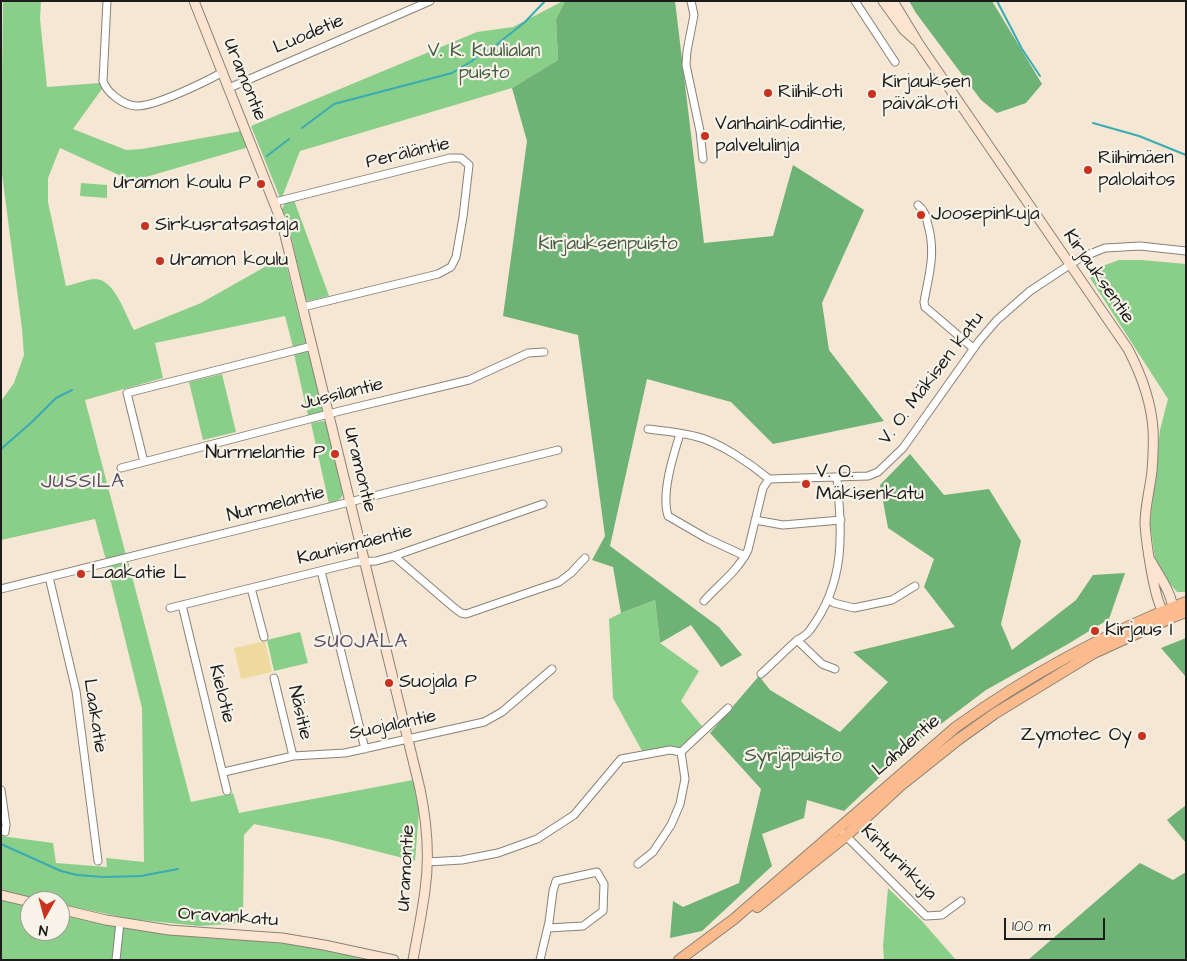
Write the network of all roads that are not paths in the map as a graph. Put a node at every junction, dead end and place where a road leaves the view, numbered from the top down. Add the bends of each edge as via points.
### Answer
1 (107, 1) edge
2 (194, 1) edge
3 (430, 1) edge
4 (691, 1) edge
5 (855, 1) edge
6 (883, 1) edge
7 (893, 1) edge
8 (919, 44) junction
9 (895, 62) dead end
10 (223, 72) junction
11 (229, 88) junction
12 (703, 159) dead end
13 (275, 202) junction
14 (918, 205) dead end
15 (1186, 251) edge
16 (1070, 263) junction
17 (302, 307) junction
18 (312, 346) junction
19 (973, 348) junction
20 (544, 352) dead end
21 (329, 415) junction
22 (648, 429) dead end
23 (680, 434) junction
24 (558, 450) dead end
25 (144, 462) junction
26 (121, 468) dead end
27 (837, 478) junction
28 (769, 479) junction
29 (350, 502) junction
30 (543, 504) dead end
31 (755, 520) junction
32 (841, 520) junction
33 (394, 556) junction
34 (745, 556) junction
35 (585, 558) dead end
36 (366, 561) junction
37 (1150, 561) junction
38 (321, 571) junction
39 (49, 577) junction
40 (915, 586) dead end
41 (251, 588) junction
42 (1, 589) edge
43 (828, 599) junction
44 (704, 601) dead end
45 (1186, 602) edge
46 (182, 605) junction
47 (170, 608) dead end
48 (1163, 611) junction
49 (1173, 612) junction
50 (1186, 612) edge
51 (264, 638) dead end
52 (797, 640) junction
53 (552, 669) dead end
54 (836, 669) dead end
55 (762, 674) dead end
56 (274, 678) dead end
57 (728, 708) dead end
58 (409, 740) junction
59 (365, 749) junction
60 (681, 752) junction
61 (293, 756) junction
62 (224, 772) junction
63 (1, 790) edge
64 (227, 791) dead end
65 (839, 828) junction
66 (5, 832) dead end
67 (846, 836) junction
68 (98, 861) dead end
69 (427, 862) junction
70 (638, 864) dead end
71 (1, 895) edge
72 (20, 900) edge
73 (961, 901) dead end
74 (70, 912) edge
75 (120, 922) junction
76 (548, 928) junction
77 (116, 960) edge
78 (394, 960) edge
79 (413, 960) edge
80 (540, 960) edge
81 (678, 960) edge
82 (689, 960) edge

1 - 10 street via 103,81 109,92 121,101 133,106 151,103
2 - 10 street, Uramontie
3 - 11 street, Luodetie
4 - 12 street via 694,15 686,65
5 - 9 street
6 - 8 street, Kirjauksentie via 904,30
7 - 8 street, Kirjauksentie
8 - 16 street, Kirjauksentie
10 - 11 street, Uramontie
11 - 13 street, Uramontie
13 - 17 street, Uramontie
13 - 17 street, Peräläntie via 450,158 461,158 469,165 463,217 451,268 438,274
14 - 19 street via 924,210 933,252 925,307
15 - 16 street, V. O. Mäkisen katu via 1122,246 1105,248
16 - 19 street, V. O. Mäkisen katu via 1010,308
16 - 37 street, Kirjauksentie via 1128,349 1146,390 1153,429 1145,525
17 - 18 street, Uramontie
18 - 21 street, Uramontie
18 - 25 street via 127,393
19 - 27 street, V. O. Mäkisen katu via 889,462 868,476
20 - 21 street, Jussilantie via 528,353 469,380
21 - 25 street, Jussilantie
21 - 29 street, Uramontie
22 - 23 street
23 - 28 street via 702,438 718,446
23 - 34 street via 665,503 668,516
24 - 29 street, Nurmelantie
25 - 26 street, Jussilantie
27 - 28 street, V. O. Mäkisen katu
27 - 32 street
28 - 31 street via 763,488
29 - 36 street, Uramontie
29 - 39 street, Nurmelantie
30 - 33 street, Kaunismäentie
31 - 32 street via 783,525
31 - 34 street
32 - 43 street via 840,558
33 - 35 street via 452,606 466,614 559,582
33 - 36 street, Kaunismäentie
34 - 44 street
36 - 38 street, Kaunismäentie
36 - 58 street, Uramontie
37 - 48 street, Kirjauksentie
37 - 49 street, Kirjauksentie via 1170,596
38 - 41 street, Kaunismäentie
38 - 59 street
39 - 42 street, Nurmelantie
39 - 68 street, Laakatie via 76,691
40 - 43 street via 892,600 854,608
41 - 46 street, Kaunismäentie
41 - 51 street
43 - 52 street via 809,632
45 - 49 main road, Lahdentie
46 - 47 street, Kaunismäentie
46 - 62 street, Kielotie
48 - 49 main road, Lahdentie
48 - 65 main road, Lahdentie via 1063,658 993,700 956,727
49 - 50 main road, Lahdentie
49 - 67 main road, Lahdentie via 1094,653 994,714 900,786
52 - 54 street via 822,664
52 - 55 street
53 - 58 street, Suojalantie via 493,718
56 - 61 street, Näsitie
57 - 60 street
58 - 59 street, Suojalantie
58 - 69 street, Uramontie via 426,815
59 - 61 street, Suojalantie
60 - 69 street via 670,750 621,759 574,816 537,839 498,853
60 - 70 street via 685,779 680,804 653,852
61 - 62 street, Suojalantie
62 - 64 street, Kielotie
63 - 66 street
65 - 67 street, Kinturinkuja
65 - 81 main road, Lahdentie via 734,919
67 - 73 street, Kinturinkuja via 926,916 942,915
67 - 82 main road, Lahdentie
69 - 79 street, Uramontie via 426,889
71 - 72 street
74 - 75 street, Oravankatu
75 - 77 street
75 - 78 street, Oravankatu via 168,930 282,938
76 - 76 street via 556,881 598,872 604,884 603,911 583,926
76 - 80 street

